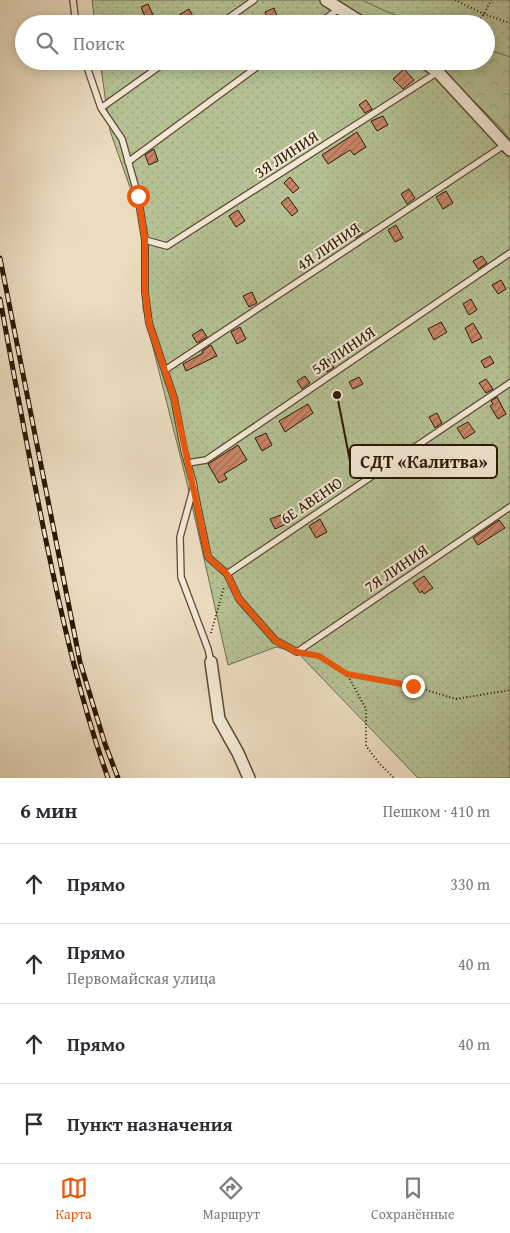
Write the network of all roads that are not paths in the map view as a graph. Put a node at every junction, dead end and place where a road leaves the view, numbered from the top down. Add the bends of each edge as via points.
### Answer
1 (73, 0) edge
2 (254, 0) edge
3 (326, 0) edge
4 (340, 8) junction
5 (75, 15) edge
6 (233, 15) edge
7 (330, 15) edge
8 (350, 15) edge
9 (88, 70) edge
10 (154, 70) edge
11 (253, 70) edge
12 (435, 70) edge
13 (438, 72) junction
14 (101, 108) junction
15 (508, 147) edge
16 (128, 162) junction
17 (145, 240) junction
18 (510, 253) edge
19 (165, 370) junction
20 (510, 383) edge
21 (188, 463) junction
22 (194, 486) junction
23 (510, 506) edge
24 (227, 574) junction
25 (211, 662) joint
26 (249, 778) edge

1 - 5 lane
2 - 6 lane
3 - 4 street
4 - 7 lane
4 - 8 street
9 - 14 lane
10 - 14 lane
11 - 16 lane
12 - 13 street
13 - 15 street
13 - 17 lane, 3Я ЛИНИЯ via 167,246
14 - 16 lane via 122,138
15 - 19 lane, 4Я ЛИНИЯ
16 - 17 lane via 138,196
17 - 19 lane via 145,292 149,323
18 - 21 lane, 5Я ЛИНИЯ via 206,460
19 - 21 lane
20 - 24 lane, 6Е АВЕНЮ
21 - 22 lane
22 - 24 lane via 208,557
22 - 25 lane via 180,537 181,576
23 - 24 lane, 7Я ЛИНИЯ via 297,652 275,640 239,599
25 - 26 street via 219,719

